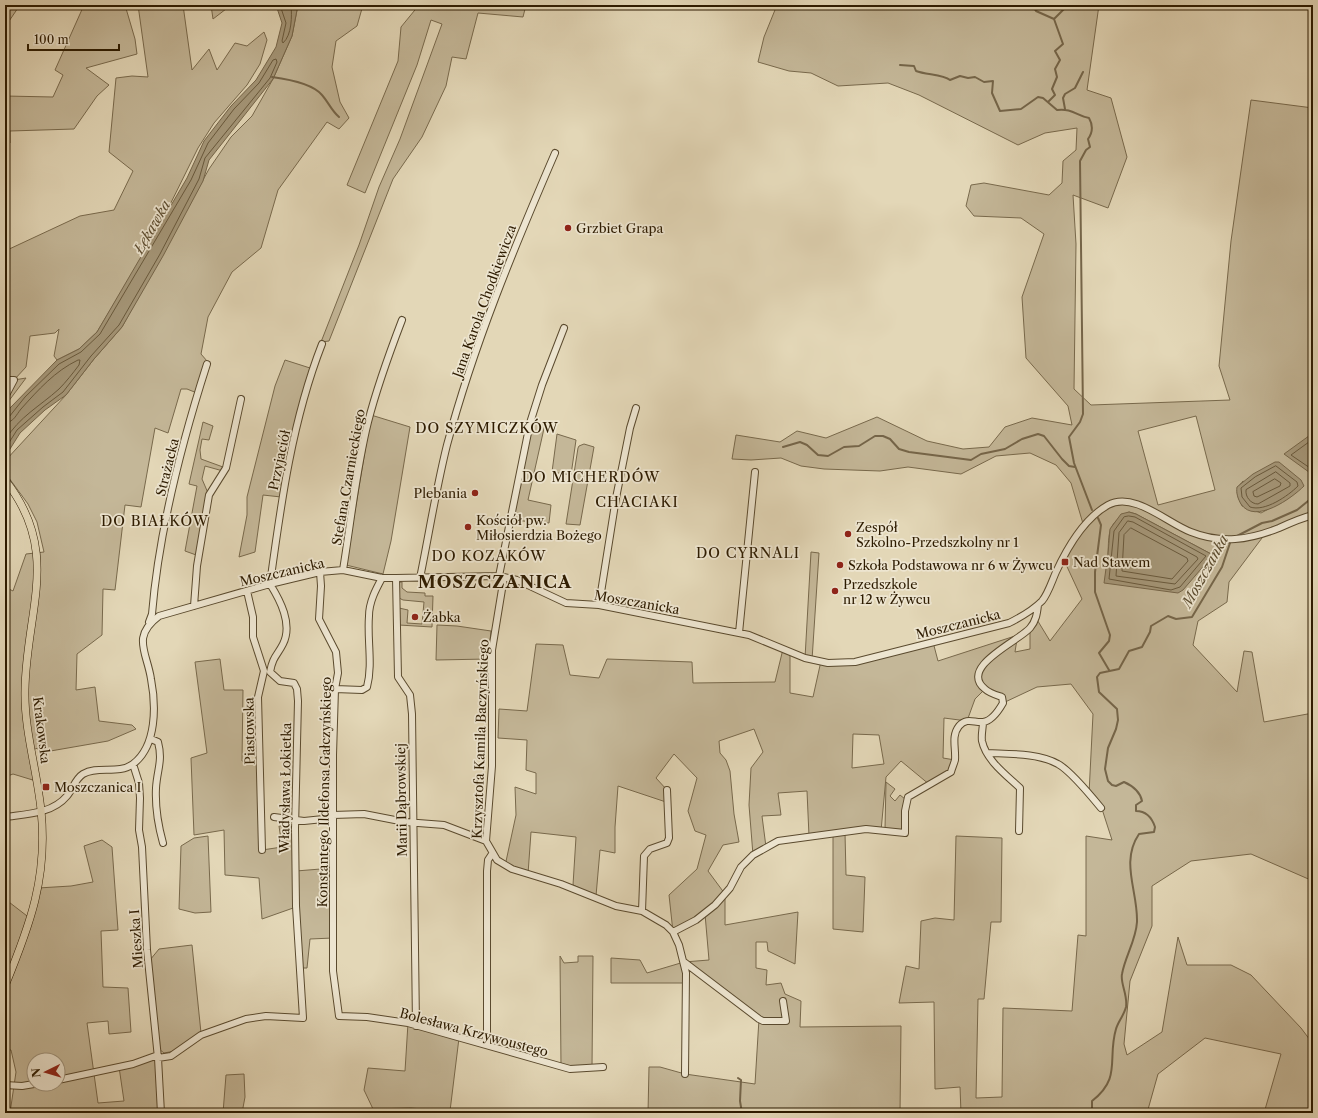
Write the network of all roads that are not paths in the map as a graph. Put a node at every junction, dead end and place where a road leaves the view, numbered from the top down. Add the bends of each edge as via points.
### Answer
1 (555, 153) dead end
2 (402, 320) dead end
3 (564, 328) dead end
4 (322, 344) dead end
5 (207, 364) dead end
6 (5, 380) edge
7 (5, 385) edge
8 (5, 394) edge
9 (5, 397) edge
10 (241, 399) dead end
11 (636, 408) dead end
12 (755, 472) dead end
13 (5, 480) edge
14 (1313, 515) edge
15 (343, 570) junction
16 (320, 572) junction
17 (501, 576) junction
18 (382, 578) junction
19 (396, 578) junction
20 (420, 578) junction
21 (270, 584) junction
22 (247, 591) junction
23 (599, 605) junction
24 (1038, 605) junction
25 (194, 606) junction
26 (148, 624) junction
27 (739, 633) junction
28 (267, 672) junction
29 (335, 689) junction
30 (983, 722) junction
31 (151, 739) junction
32 (988, 753) junction
33 (133, 764) junction
34 (667, 790) dead end
35 (1101, 808) dead end
36 (41, 811) junction
37 (333, 816) junction
38 (5, 817) edge
39 (274, 817) dead end
40 (296, 820) junction
41 (412, 823) junction
42 (1019, 831) dead end
43 (486, 841) junction
44 (163, 844) dead end
45 (262, 850) dead end
46 (492, 854) junction
47 (642, 911) junction
48 (673, 932) junction
49 (684, 962) junction
50 (5, 986) edge
51 (784, 1001) dead end
52 (339, 1016) joint
53 (416, 1026) junction
54 (487, 1045) junction
55 (158, 1056) junction
56 (603, 1067) dead end
57 (685, 1074) dead end
58 (66, 1078) edge
59 (5, 1085) edge
60 (26, 1085) edge
61 (161, 1113) edge

1 - 20 street, Jana Karola Chodkiewicza via 477,346 447,446
2 - 15 street, Stefana Czarnieckiego via 387,355 367,424
3 - 17 street, Krzysztofa Kamila Baczyńskiego via 530,423
4 - 21 street, Przyjaciół via 310,376 287,469
5 - 26 street, Strażacka via 180,457 159,548 152,614
6 - 9 street via 14,380
7 - 8 street
10 - 25 street via 226,468 209,495 197,566
11 - 23 street via 616,498
12 - 27 street
13 - 36 main road, Krakowska via 28,516 37,560 25,690 27,721
14 - 24 street, Moszczanicka via 1265,534 1228,540 1191,532 1133,502 1119,501 1097,513 1084,528 1063,558 1043,600
15 - 16 street, Moszczanicka
15 - 18 street, Moszczanicka
16 - 21 street, Moszczanicka
16 - 29 street, Konstantego Ildefonsa Gałczyńskiego via 319,619 336,652 338,673
17 - 20 street, Moszczanicka
17 - 23 street, Moszczanicka via 517,580 566,603
17 - 43 street, Krzysztofa Kamila Baczyńskiego via 492,650 492,766
18 - 19 street, Moszczanicka
18 - 29 street via 374,594 369,614 370,674 367,687 362,690
19 - 20 street, Moszczanicka
19 - 41 street, Marii Dąbrowskiej via 398,677 410,694 412,714
21 - 22 street, Moszczanicka
21 - 28 street via 285,614 286,631 284,643 272,659
22 - 25 street, Moszczanicka
22 - 28 street via 253,617 253,637
23 - 27 street, Moszczanicka
24 - 27 street, Moszczanicka via 1009,623 855,662 828,663 805,658
24 - 30 street via 1036,618 1030,628 988,659 978,674 982,686 1002,697 1003,703 993,716
25 - 26 street, Moszczanicka via 159,616
26 - 31 street via 142,652 151,677 154,696
28 - 40 street, Władysława Łokietka via 280,681 294,683 297,689
28 - 45 street, Piastowska via 258,697
29 - 37 street, Konstantego Ildefonsa Gałczyńskiego
30 - 32 street via 982,743
30 - 48 street via 971,720 960,726 956,733 955,760 951,772 908,797 905,834 866,829 778,841 753,855 716,905 696,920
31 - 33 street
31 - 44 street via 158,742 161,762 156,786 156,817
32 - 35 street via 1032,756 1058,764
32 - 42 street via 999,768 1020,788
33 - 36 street via 121,770 90,771 82,774 67,796 57,805
33 - 55 street, Mieszka I via 139,783 139,830 147,950
34 - 47 street via 669,838 667,843 650,849 644,856
36 - 38 street
36 - 50 main road, Krakowska via 41,864 36,900
37 - 40 street
37 - 41 street via 364,814
37 - 52 street, Konstantego Ildefonsa Gałczyńskiego via 333,971
39 - 40 street
40 - 55 street, Władysława Łokietka via 296,906 303,1018 266,1016 246,1019 201,1035 171,1056
41 - 43 street via 444,825
41 - 53 street, Marii Dąbrowskiej
43 - 46 street, Krzysztofa Kamila Baczyńskiego
46 - 47 street, Krzysztofa Kamila Baczyńskiego via 512,869 561,884 616,906
46 - 54 street, Krzysztofa Kamila Baczyńskiego via 488,860 487,871
47 - 48 street, Krzysztofa Kamila Baczyńskiego
48 - 49 street
49 - 51 street via 762,1020 786,1021
49 - 57 street
52 - 53 street, Bolesława Krzywoustego via 367,1017
53 - 54 street, Bolesława Krzywoustego
54 - 56 street, Bolesława Krzywoustego via 570,1069
55 - 58 street
55 - 61 street, Mieszka I
59 - 60 street

